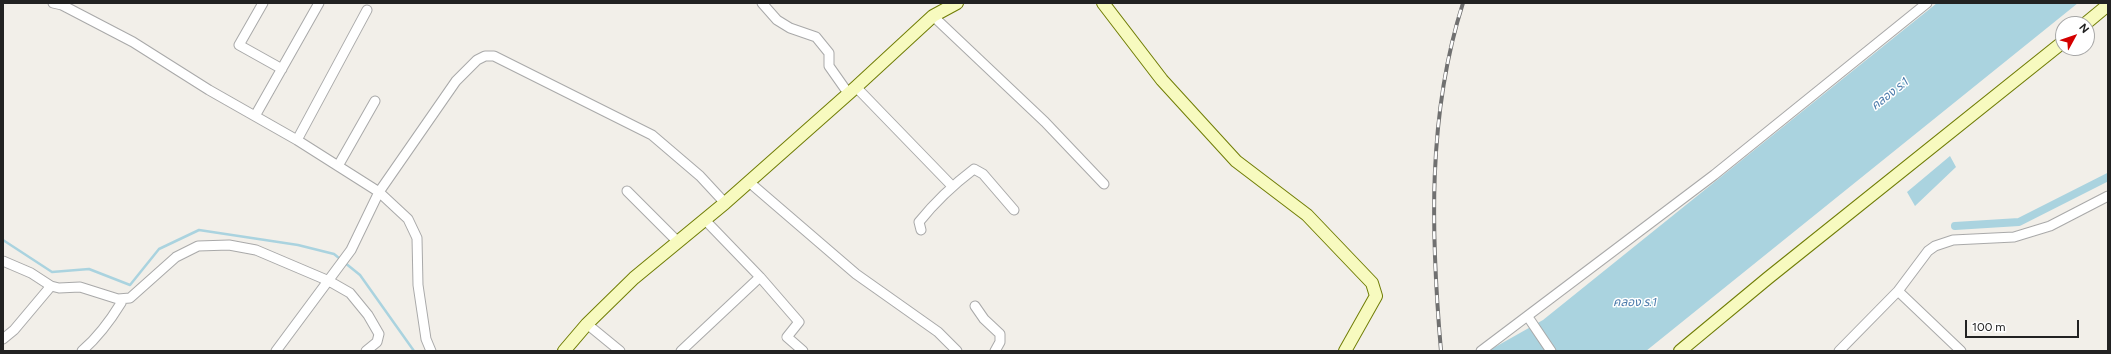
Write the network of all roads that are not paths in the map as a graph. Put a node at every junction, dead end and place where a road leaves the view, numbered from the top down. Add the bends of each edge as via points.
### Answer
1 (53, 3) edge
2 (263, 3) edge
3 (320, 3) edge
4 (762, 3) edge
5 (957, 3) edge
6 (1102, 3) edge
7 (1927, 3) edge
8 (2108, 5) edge
9 (367, 10) dead end
10 (933, 16) junction
11 (2095, 16) edge
12 (2055, 48) edge
13 (282, 69) junction
14 (852, 90) junction
15 (375, 101) dead end
16 (255, 116) junction
17 (297, 140) junction
18 (338, 166) junction
19 (748, 182) junction
20 (1104, 184) dead end
21 (952, 186) junction
22 (627, 191) dead end
23 (379, 192) junction
24 (2108, 196) edge
25 (725, 203) junction
26 (1014, 210) dead end
27 (705, 220) junction
28 (921, 230) dead end
29 (677, 241) junction
30 (3, 261) edge
31 (760, 276) junction
32 (329, 280) junction
33 (51, 286) junction
34 (1898, 291) junction
35 (118, 299) junction
36 (975, 306) dead end
37 (1528, 317) junction
38 (587, 324) junction
39 (3, 339) edge
40 (82, 351) edge
41 (276, 351) edge
42 (366, 351) edge
43 (431, 351) edge
44 (564, 351) edge
45 (620, 351) edge
46 (681, 351) edge
47 (803, 351) edge
48 (957, 351) edge
49 (995, 351) edge
50 (1345, 351) edge
51 (1481, 351) edge
52 (1551, 351) edge
53 (1680, 351) edge
54 (1839, 351) edge
55 (1961, 351) edge

1 - 16 street via 62,5 133,42
2 - 13 street via 239,44
3 - 13 street
4 - 14 street via 777,20 790,28 816,37 829,53 829,66
5 - 10 street
6 - 50 street via 1162,80 1236,161 1307,215 1372,283 1376,296
7 - 37 street via 1714,175
8 - 11 street
9 - 17 street
10 - 14 street
10 - 20 street via 1045,122
12 - 53 street
13 - 16 street
14 - 19 street
14 - 21 street
15 - 18 street
16 - 17 street
17 - 18 street
18 - 23 street
19 - 25 street
19 - 48 street via 856,274 938,332
21 - 26 street via 974,169 978,169
21 - 28 street via 919,222
22 - 29 street
23 - 25 street via 456,81 477,60 485,56 494,56 652,135 700,176
23 - 32 street via 351,250
23 - 43 street via 408,219 417,238 418,285 426,339
24 - 34 street via 2050,226 2014,237 1953,240 1935,246 1928,251
25 - 27 street
27 - 29 street
27 - 31 street
29 - 38 street
30 - 33 street via 31,273
31 - 46 street
31 - 47 street via 799,322 787,337
32 - 35 street via 256,250 229,245 198,246 176,257 130,298
32 - 41 street
32 - 42 street via 350,293 376,328 379,338
33 - 35 street via 80,287
33 - 39 street via 14,330
34 - 54 street
34 - 55 street
35 - 40 street via 121,303 110,320 94,341
36 - 49 street via 984,320 1000,334 1000,342
37 - 51 street
37 - 52 street
38 - 44 street
38 - 45 street

